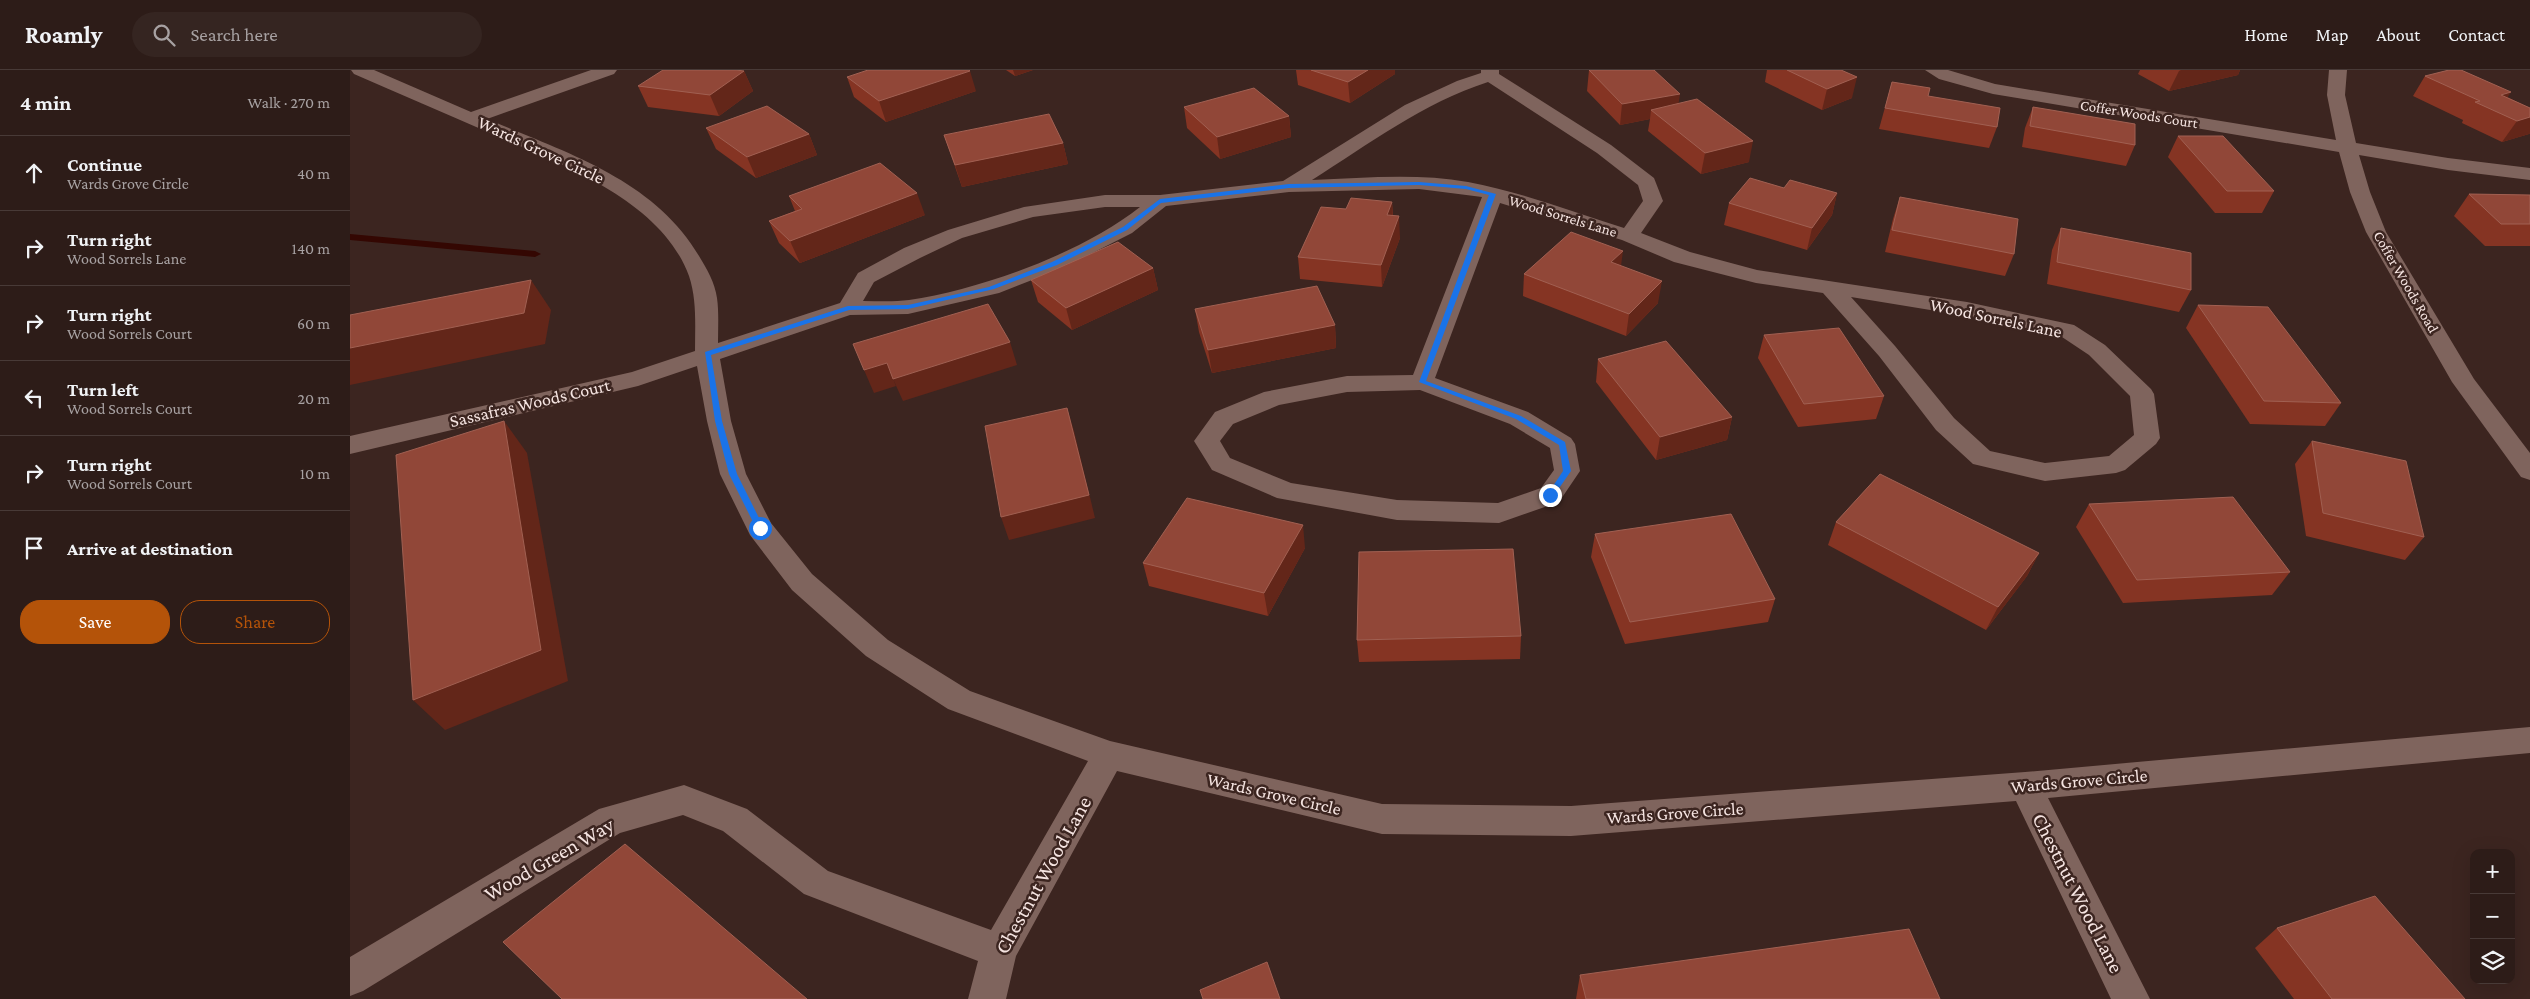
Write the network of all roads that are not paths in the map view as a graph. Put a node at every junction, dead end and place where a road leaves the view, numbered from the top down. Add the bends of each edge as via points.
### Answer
1 (360, 70) edge
2 (608, 70) edge
3 (1934, 70) edge
4 (2338, 70) edge
5 (1490, 73) edge
6 (471, 118) junction
7 (2347, 147) junction
8 (2530, 174) edge
9 (1289, 186) junction
10 (1493, 194) junction
11 (1160, 201) junction
12 (1629, 236) junction
13 (1831, 289) junction
14 (848, 308) junction
15 (707, 354) junction
16 (1422, 382) junction
17 (350, 445) edge
18 (2530, 471) edge
19 (2530, 740) edge
20 (1109, 755) junction
21 (2025, 786) junction
22 (999, 951) junction
23 (350, 978) edge
24 (987, 999) edge
25 (2131, 999) edge

1 - 6 street, Wards Grove Circle
2 - 6 street
3 - 7 street, Coffer Woods Court via 1994,89
4 - 7 street, Coffer Woods Road via 2336,95
5 - 9 street, Wood Sorrels Lane via 1429,97
5 - 12 street, Wood Sorrels Lane via 1604,149 1647,182 1653,200
6 - 15 street, Wards Grove Circle via 603,176 651,211 680,241 699,274 706,297
7 - 8 street, Coffer Woods Court
7 - 18 street, Coffer Woods Road via 2376,232 2464,382
9 - 10 street, Wood Sorrels Lane via 1419,183
9 - 11 street, Wood Sorrels Lane
10 - 12 street, Wood Sorrels Lane
10 - 16 street
11 - 14 street via 1125,229 1055,263 991,288 908,307
11 - 14 street, Wood Sorrels Lane via 1105,201 1031,211 955,234 866,278
12 - 13 street, Wood Sorrels Lane via 1682,258 1756,276
13 - 13 street, Wood Sorrels Lane via 1887,351 1945,424 1982,458 2045,472 2116,464 2147,438 2142,394 2097,350 2066,330 1967,309
14 - 15 street
15 - 17 street, Sassafras Woods Court via 638,378
15 - 20 street, Wards Grove Circle via 733,474 760,528 802,582 877,648 959,700
16 - 16 street via 1347,384 1273,398 1224,418 1207,441 1221,464 1286,491 1398,510 1499,513 1550,495 1567,471 1562,444 1519,418
19 - 21 street, Wards Grove Circle
20 - 21 street, Wards Grove Circle via 1382,819 1571,821
20 - 22 street, Chestnut Wood Lane
21 - 25 street, Chestnut Wood Lane
22 - 23 street, Wood Green Way via 816,883 735,820 684,800 611,820
22 - 24 street, Chestnut Wood Lane

